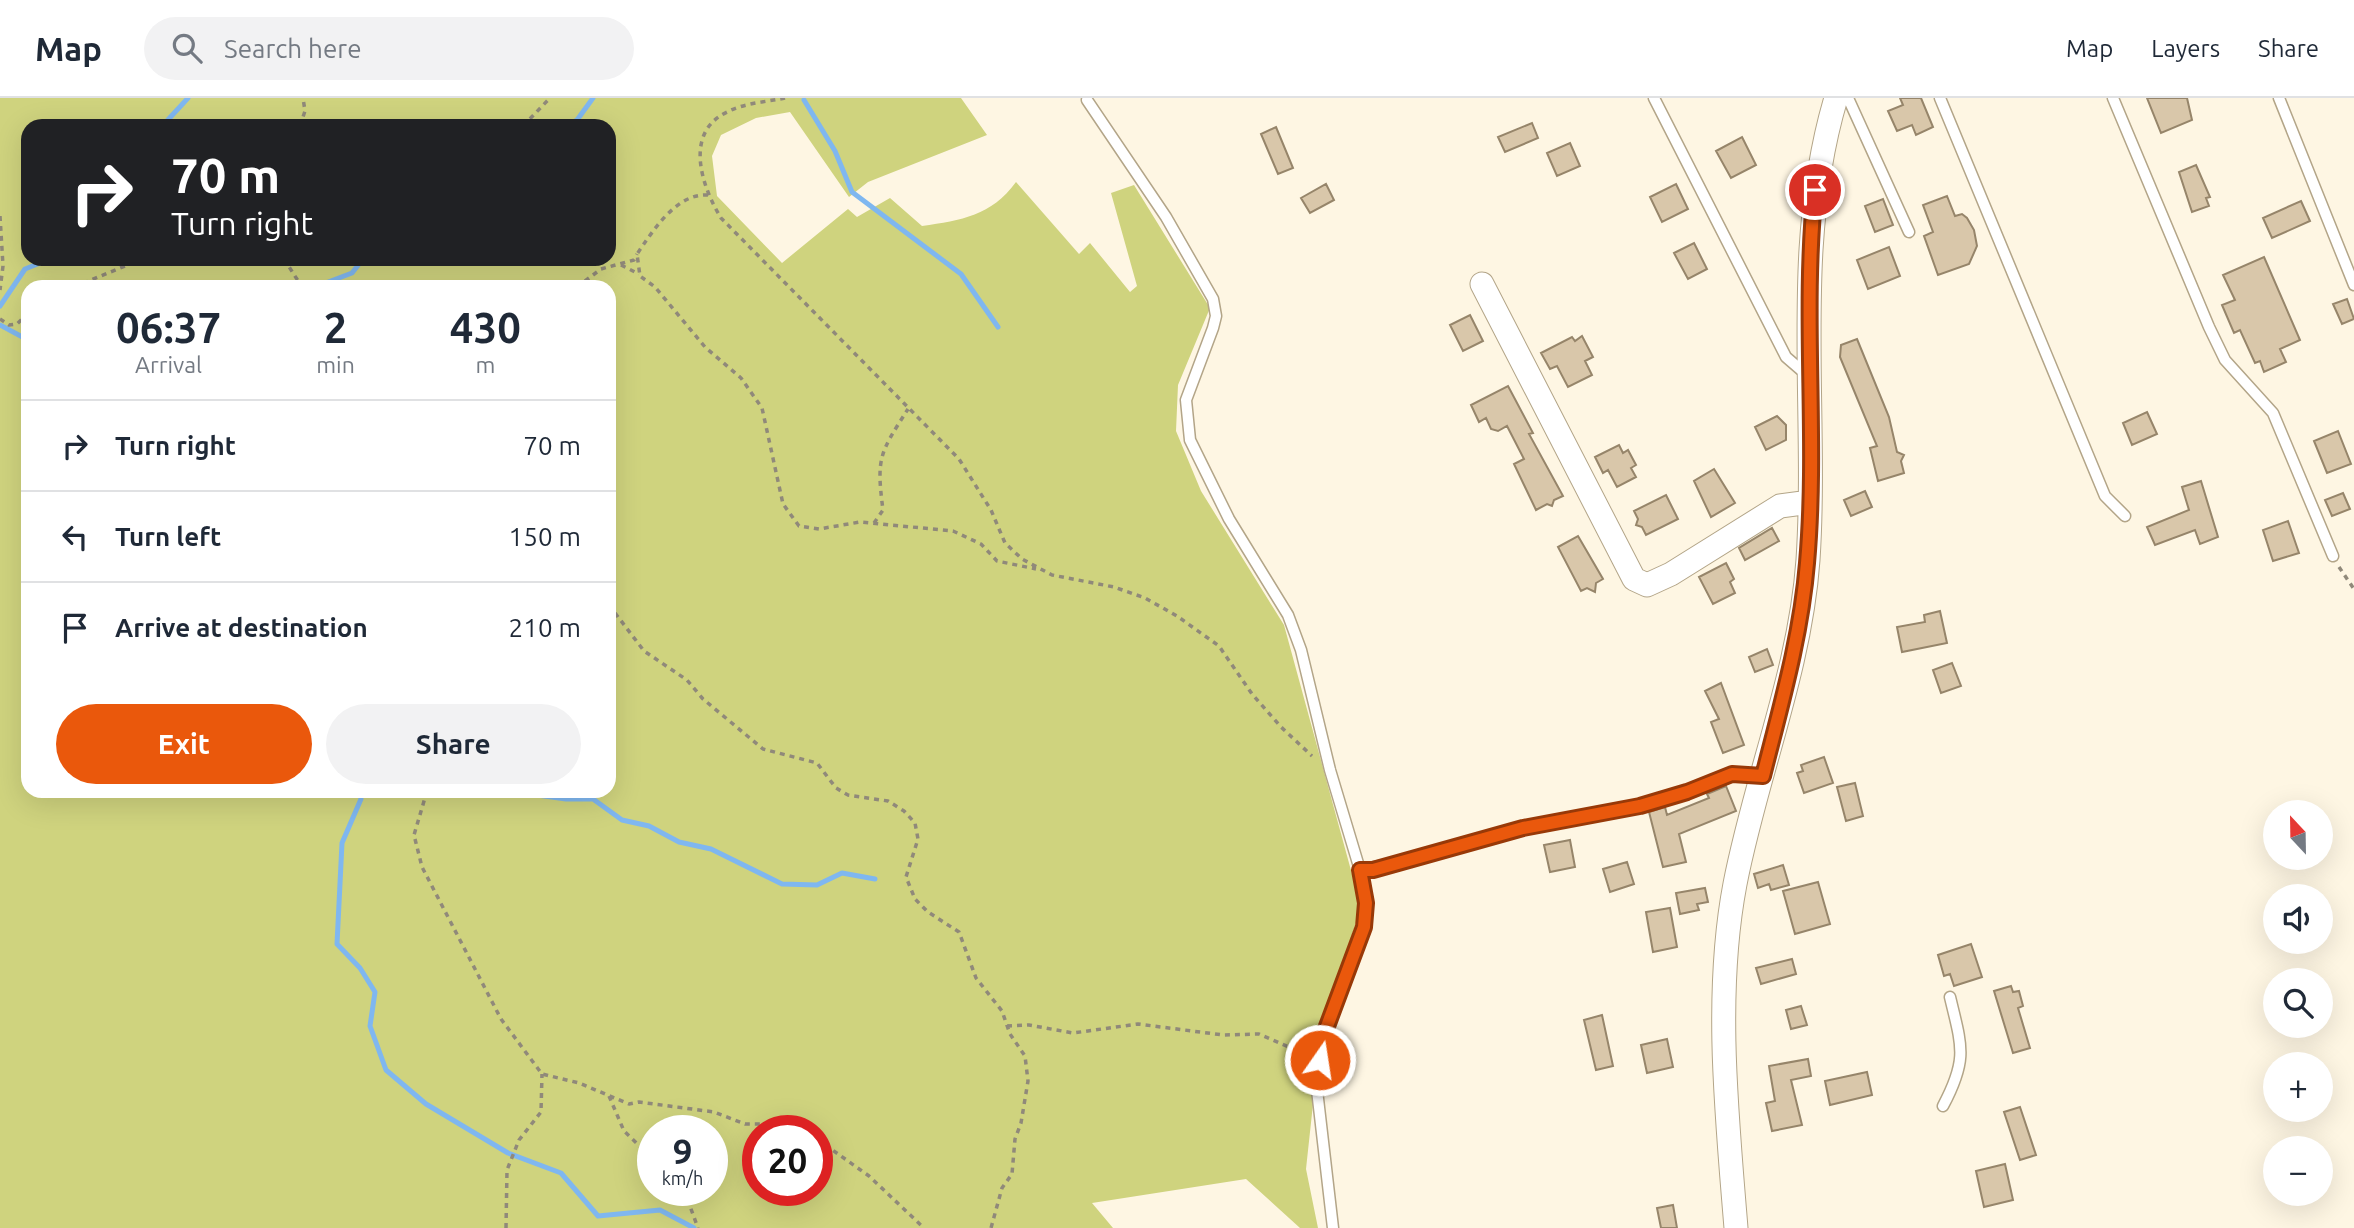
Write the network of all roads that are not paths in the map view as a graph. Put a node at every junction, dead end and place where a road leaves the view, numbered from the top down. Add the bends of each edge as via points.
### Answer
1 (1654, 98) edge
2 (1836, 98) edge
3 (1848, 98) edge
4 (1940, 98) edge
5 (2113, 98) edge
6 (2279, 98) edge
7 (1087, 100) dead end
8 (1909, 232) dead end
9 (1482, 284) dead end
10 (2354, 285) edge
11 (1810, 378) junction
12 (1810, 502) junction
13 (2125, 516) dead end
14 (2333, 556) road end
15 (1763, 776) junction
16 (1360, 870) junction
17 (1950, 997) dead end
18 (1943, 1106) dead end
19 (1334, 1228) edge
20 (1736, 1228) edge

1 - 11 lane via 1786,357
2 - 11 street via 1817,179 1810,237
3 - 8 lane
4 - 13 lane via 2105,496
5 - 14 lane via 2209,327 2225,360 2273,413
6 - 10 lane
7 - 16 lane via 1166,217 1213,299 1216,316 1186,400 1190,440 1229,519 1288,615
9 - 12 street via 1634,579 1647,585 1780,506
11 - 12 street
12 - 15 street via 1808,560 1796,648
15 - 16 lane via 1732,774 1640,806 1523,828
15 - 20 street via 1734,888 1725,1005 1724,1069
16 - 19 lane via 1366,903 1364,927 1326,1029 1317,1090
17 - 18 lane via 1963,1052 1955,1084

